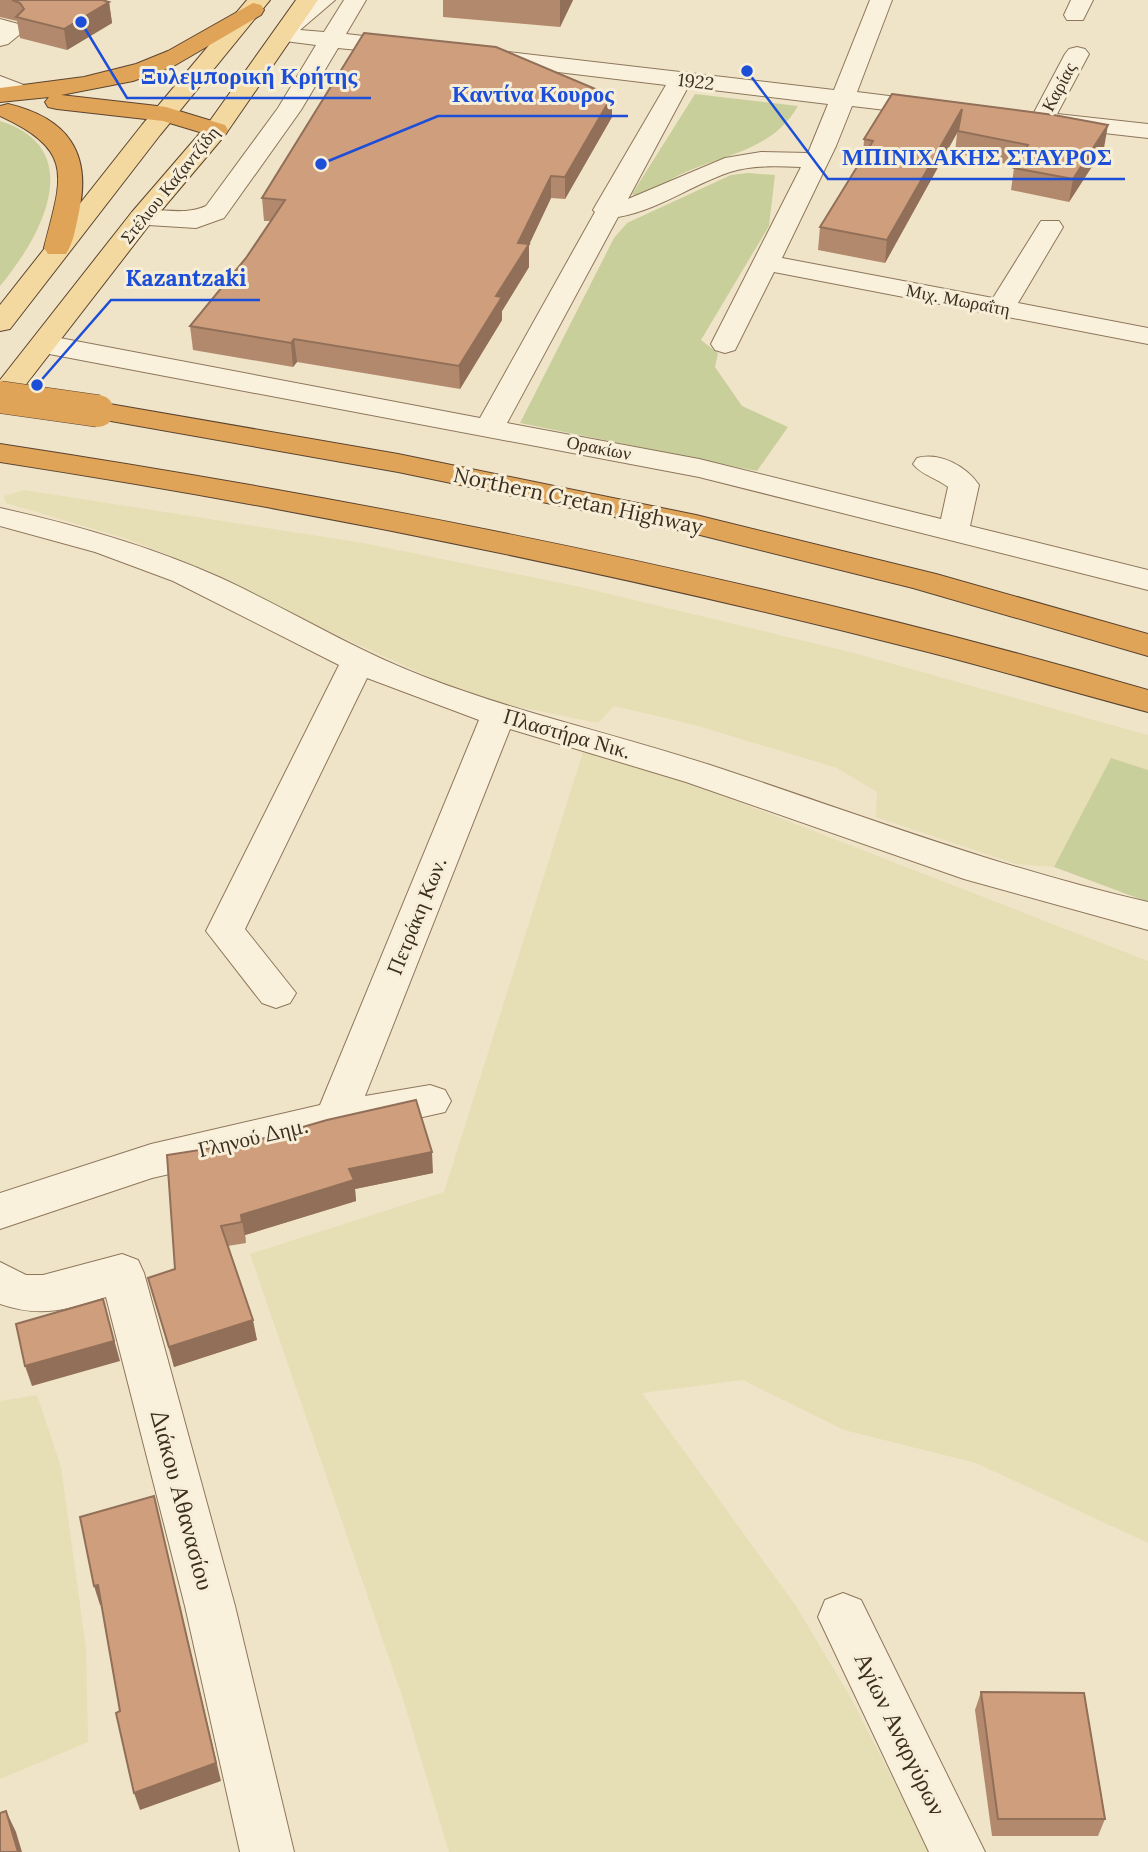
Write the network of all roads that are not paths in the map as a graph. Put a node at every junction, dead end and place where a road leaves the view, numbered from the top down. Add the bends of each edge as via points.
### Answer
1 (307, 0) edge
2 (324, 0) edge
3 (355, 0) edge
4 (881, 0) edge
5 (256, 5) edge
6 (0, 26) edge
7 (289, 30) junction
8 (0, 38) edge
9 (332, 40) junction
10 (425, 50) edge
11 (465, 54) edge
12 (1077, 54) dead end
13 (680, 80) junction
14 (5, 98) edge
15 (844, 99) junction
16 (962, 111) edge
17 (1015, 117) edge
18 (1042, 120) junction
19 (159, 122) junction
20 (216, 130) junction
21 (1148, 131) edge
22 (816, 161) junction
23 (606, 210) junction
24 (141, 218) junction
25 (1050, 227) dead end
26 (57, 248) junction
27 (768, 263) junction
28 (1001, 308) junction
29 (0, 323) edge
30 (1148, 336) edge
31 (44, 344) junction
32 (725, 344) dead end
33 (0, 398) edge
34 (490, 427) junction
35 (0, 453) edge
36 (928, 464) dead end
37 (0, 517) edge
38 (954, 529) junction
39 (1148, 580) edge
40 (1148, 645) edge
41 (358, 662) junction
42 (1148, 701) edge
43 (499, 713) junction
44 (1148, 916) edge
45 (276, 993) dead end
46 (430, 1101) dead end
47 (336, 1118) junction
48 (0, 1211) edge
49 (0, 1281) edge
50 (843, 1617) dead end
51 (267, 1852) edge
52 (958, 1852) edge

1 - 7 main road, Στέλιου Καζαντζίδη
2 - 7 street
3 - 9 street
4 - 15 street
5 - 14 highway via 175,57 144,70
5 - 19 main road
6 - 8 street via 15,30
7 - 9 street
7 - 20 main road, Στέλιου Καζαντζίδη
9 - 10 street
9 - 24 street via 289,110 215,212 196,220
11 - 13 street, 1922
12 - 18 street, Καρίας
13 - 15 street, 1922
13 - 23 street
14 - 19 highway
14 - 26 highway via 56,136 71,164 72,183
15 - 16 street, 1922
15 - 22 street
17 - 18 street
18 - 21 street
19 - 20 highway
19 - 26 main road
20 - 24 main road, Στέλιου Καζαντζίδη
22 - 23 street via 771,159 732,164 642,205
22 - 27 street
23 - 34 street
24 - 31 main road, Στέλιου Καζαντζίδη
25 - 28 street
26 - 29 main road
27 - 28 street, Μιχ. Μωραΐτη
27 - 32 street
28 - 30 street, Μιχ. Μωραΐτη
31 - 33 main road, Στέλιου Καζαντζίδη
31 - 34 street, Ορακίων
33 - 40 highway, Northern Cretan Highway, bridge via 289,442 586,501 892,572
34 - 38 street, Ορακίων via 699,468
35 - 42 highway via 508,543 835,619
36 - 38 street via 964,485
37 - 41 street, Πλαστήρα Νικ. via 162,566
38 - 39 street, Ορακίων
41 - 43 street, Πλαστήρα Νικ.
41 - 45 street via 225,931
43 - 44 street, Πλαστήρα Νικ. via 698,773 998,879
43 - 47 street, Πετράκη Κων.
46 - 47 street, Γληνού Δημ.
47 - 48 street, Γληνού Δημ. via 151,1161
49 - 51 street, Διάκου Αθανασίου via 19,1293 49,1294 122,1273 210,1606
50 - 52 street, Αγίων Αναργύρων

